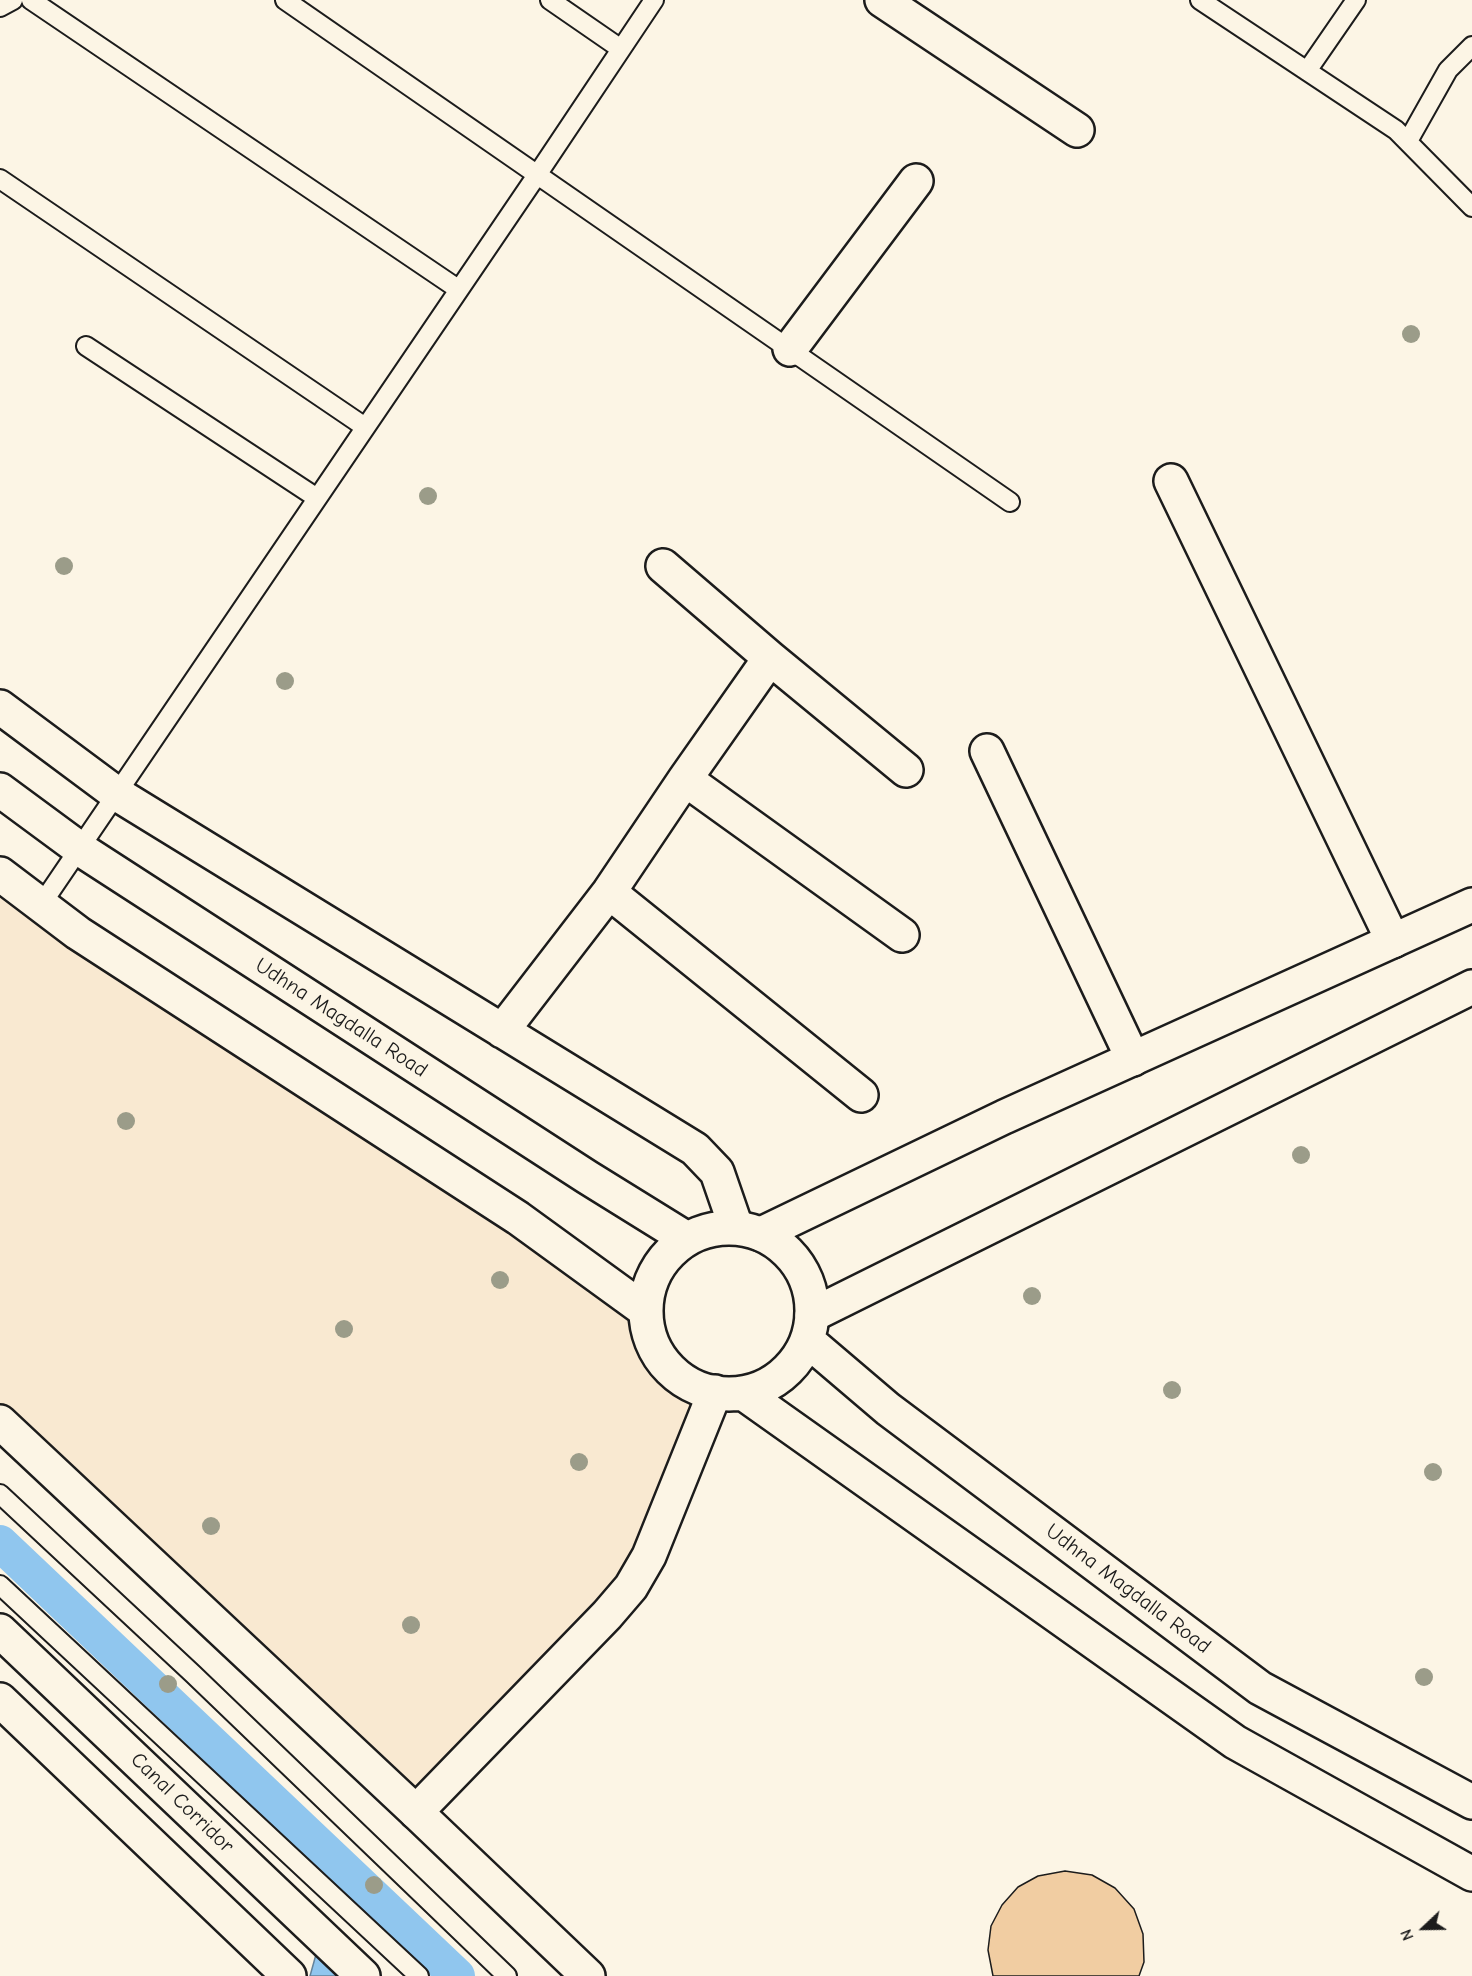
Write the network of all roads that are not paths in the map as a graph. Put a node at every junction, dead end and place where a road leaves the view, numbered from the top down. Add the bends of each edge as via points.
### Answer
1 (13, 0) edge
2 (31, 0) edge
3 (285, 0) edge
4 (550, 0) edge
5 (654, 0) edge
6 (882, 0) edge
7 (1200, 0) edge
8 (1356, 0) edge
9 (0, 7) edge
10 (1472, 45) edge
11 (621, 50) junction
12 (1307, 71) junction
13 (1077, 130) dead end
14 (1408, 141) junction
15 (537, 175) junction
16 (0, 179) edge
17 (916, 181) dead end
18 (1472, 207) edge
19 (458, 290) junction
20 (86, 346) dead end
21 (790, 349) junction
22 (365, 427) junction
23 (1171, 481) dead end
24 (317, 498) junction
25 (1010, 502) dead end
26 (663, 566) dead end
27 (770, 658) junction
28 (0, 707) edge
29 (987, 751) dead end
30 (906, 770) dead end
31 (684, 779) junction
32 (0, 790) edge
33 (117, 794) junction
34 (80, 849) junction
35 (0, 874) edge
36 (609, 892) junction
37 (41, 905) junction
38 (1472, 905) edge
39 (902, 935) dead end
40 (1393, 941) junction
41 (1472, 987) edge
42 (502, 1030) junction
43 (1133, 1059) junction
44 (861, 1095) dead end
45 (748, 1231) junction
46 (687, 1239) junction
47 (646, 1311) junction
48 (810, 1328) junction
49 (729, 1393) junction
50 (0, 1422) edge
51 (0, 1494) edge
52 (0, 1585) edge
53 (0, 1631) edge
54 (0, 1700) edge
55 (1472, 1802) edge
56 (416, 1812) junction
57 (1472, 1874) edge
58 (275, 1971) edge
59 (363, 1976) edge
60 (419, 1976) edge
61 (507, 1976) edge
62 (588, 1976) edge

1 - 9 lane
2 - 19 lane
3 - 15 lane
4 - 11 lane
5 - 11 lane
6 - 13 street
7 - 12 lane
8 - 12 lane
10 - 14 lane via 1448,70
11 - 15 lane
12 - 14 lane
14 - 18 lane
15 - 19 lane
15 - 21 lane
16 - 22 lane
17 - 21 street
19 - 22 lane
20 - 24 lane
21 - 25 lane
22 - 24 lane
23 - 40 street
24 - 33 lane
26 - 27 street
27 - 30 street
27 - 31 street
28 - 33 street
29 - 43 street
31 - 36 street
31 - 39 street
32 - 34 street, Udhna Magdalla Road
33 - 34 lane
33 - 42 street
34 - 37 lane
34 - 46 street, Udhna Magdalla Road
35 - 37 street
36 - 42 street
36 - 44 street
37 - 47 street via 78,933 518,1218
38 - 40 street
40 - 43 street
41 - 48 street
42 - 45 street via 695,1149 717,1172
43 - 45 street
45 - 46 street via 711,1229
45 - 48 street via 783,1247 799,1266 809,1290
46 - 47 street via 665,1257 651,1282
47 - 49 street via 651,1339 666,1364 687,1383
48 - 49 street via 792,1365 785,1371 770,1383
48 - 55 street, Udhna Magdalla Road via 888,1409 1260,1688
49 - 56 street via 632,1587
49 - 57 street via 1235,1742
50 - 56 street
51 - 61 lane
52 - 60 lane
53 - 59 street, Canal Corridor
54 - 58 street
56 - 62 street

